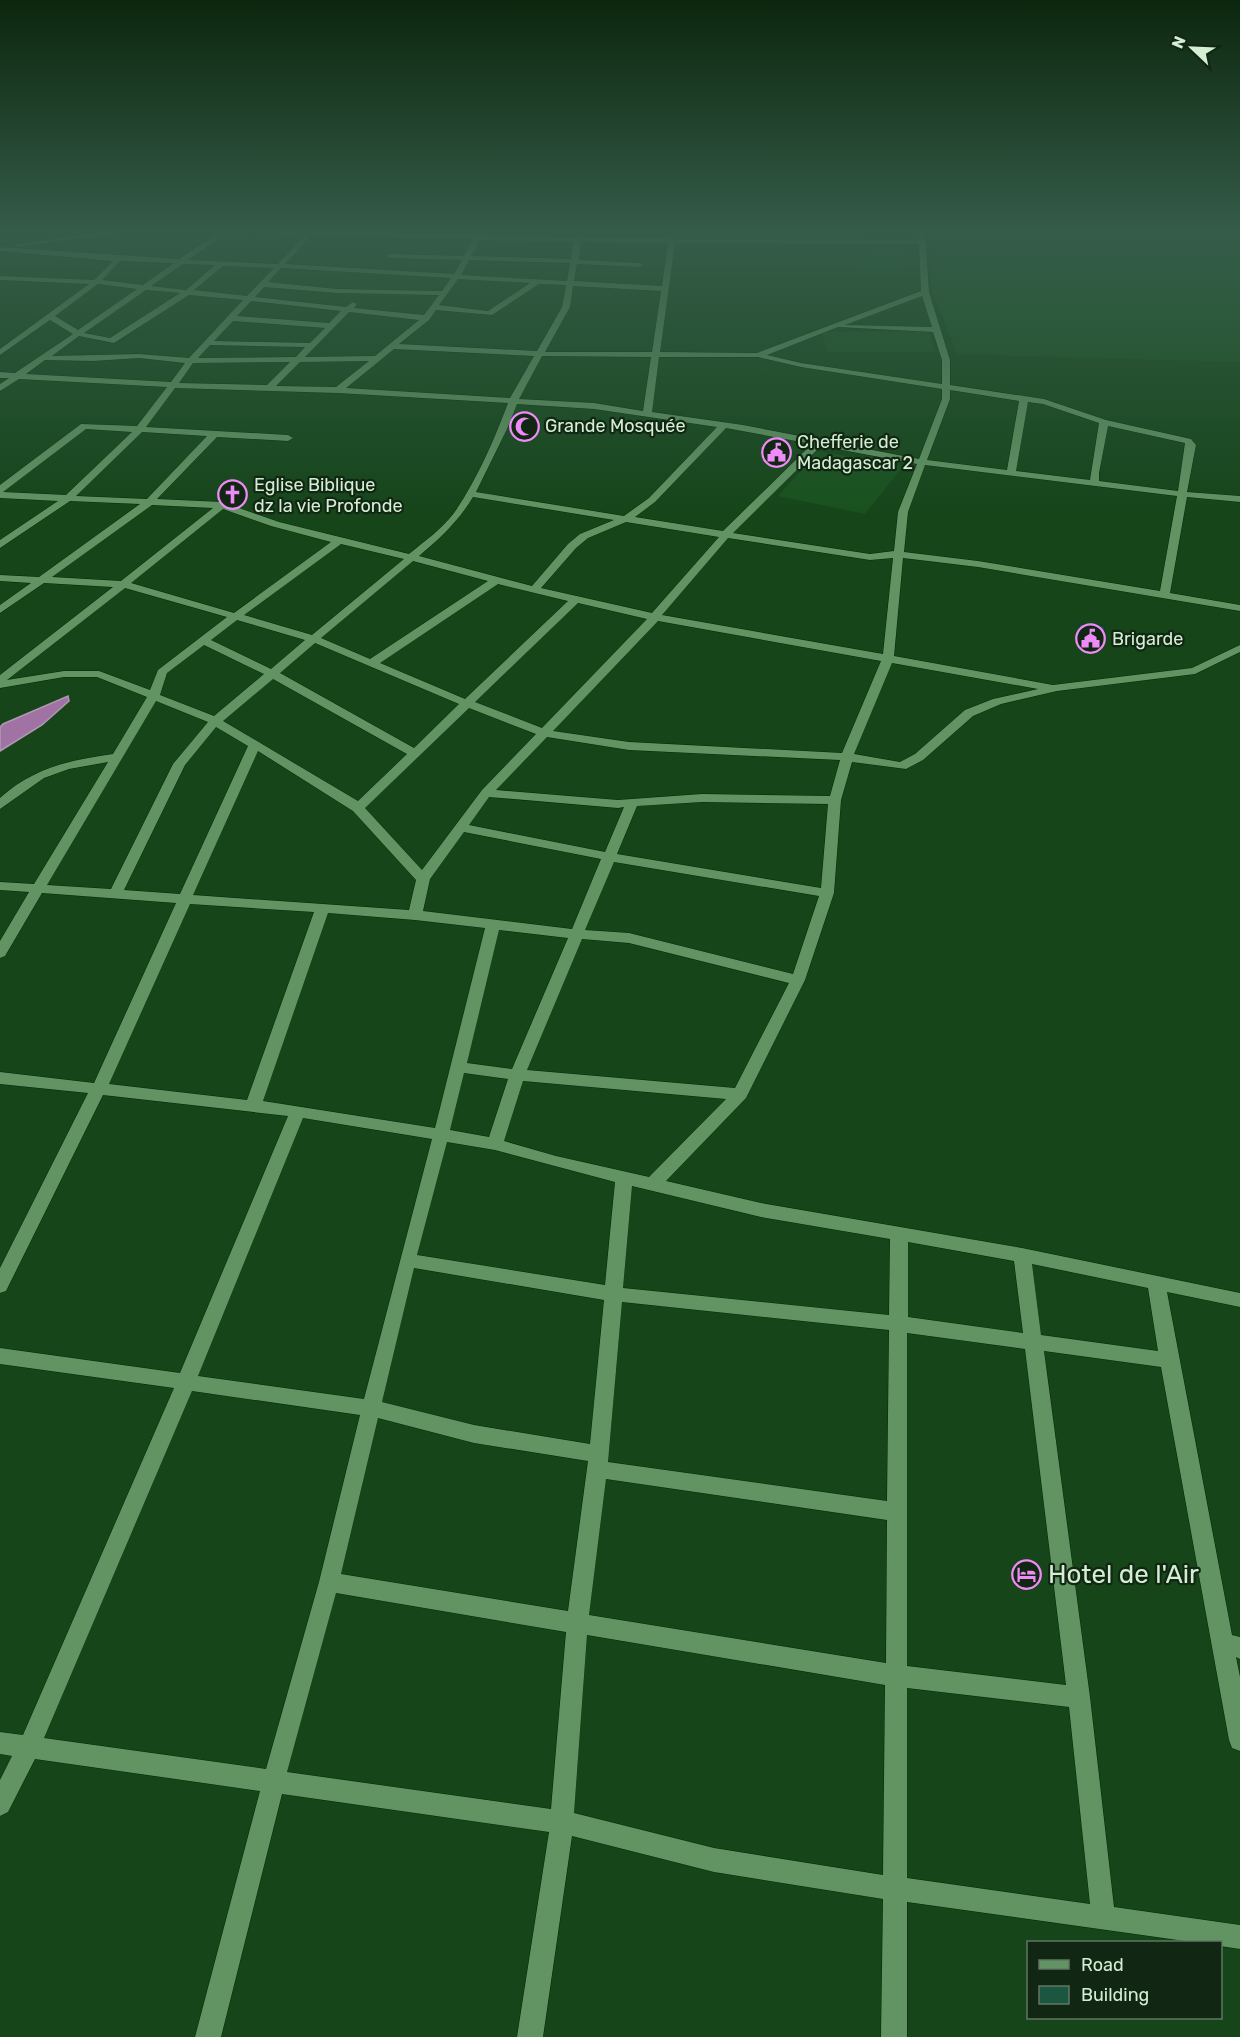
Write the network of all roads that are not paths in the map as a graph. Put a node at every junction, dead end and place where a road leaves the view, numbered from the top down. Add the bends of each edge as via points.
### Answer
1 (38, 325) edge
2 (65, 325) edge
3 (92, 325) edge
4 (137, 325) edge
5 (223, 325) edge
6 (320, 325) edge
7 (417, 325) edge
8 (556, 325) edge
9 (661, 325) edge
10 (838, 325) edge
11 (936, 325) edge
12 (332, 326) joint
13 (833, 327) junction
14 (938, 330) junction
15 (79, 334) junction
16 (207, 343) junction
17 (313, 345) junction
18 (392, 346) junction
19 (0, 353) edge
20 (540, 354) junction
21 (657, 355) junction
22 (758, 355) junction
23 (44, 358) junction
24 (376, 358) junction
25 (299, 359) junction
26 (191, 361) junction
27 (0, 375) edge
28 (16, 377) junction
29 (172, 385) junction
30 (946, 385) junction
31 (0, 387) edge
32 (269, 388) junction
33 (338, 390) junction
34 (1024, 398) junction
35 (514, 399) junction
36 (647, 413) junction
37 (1104, 422) junction
38 (724, 425) junction
39 (139, 430) junction
40 (214, 434) junction
41 (288, 438) dead end
42 (817, 444) junction
43 (921, 462) junction
44 (1011, 474) junction
45 (1095, 484) junction
46 (0, 490) edge
47 (470, 494) junction
48 (1183, 494) junction
49 (0, 495) edge
50 (68, 498) junction
51 (1240, 499) edge
52 (149, 502) junction
53 (222, 505) junction
54 (627, 518) junction
55 (728, 533) junction
56 (339, 541) junction
57 (0, 545) edge
58 (898, 554) junction
59 (409, 557) junction
60 (0, 578) edge
61 (41, 580) junction
62 (496, 580) junction
63 (123, 585) junction
64 (534, 590) junction
65 (1164, 596) junction
66 (575, 600) junction
67 (1240, 608) edge
68 (0, 610) edge
69 (233, 616) junction
70 (655, 617) junction
71 (315, 639) junction
72 (203, 640) junction
73 (1240, 648) edge
74 (888, 658) junction
75 (373, 662) junction
76 (271, 673) junction
77 (0, 680) edge
78 (0, 685) edge
79 (1057, 688) junction
80 (154, 695) junction
81 (466, 704) junction
82 (215, 721) junction
83 (544, 733) junction
84 (255, 744) junction
85 (413, 752) junction
86 (115, 757) junction
87 (847, 757) junction
88 (486, 794) junction
89 (835, 800) junction
90 (632, 803) junction
91 (0, 805) edge
92 (358, 808) junction
93 (459, 827) junction
94 (610, 857) junction
95 (423, 879) junction
96 (0, 886) edge
97 (37, 889) junction
98 (116, 893) junction
99 (827, 893) junction
100 (183, 897) junction
101 (323, 907) junction
102 (416, 915) junction
103 (493, 925) junction
104 (574, 934) junction
105 (0, 953) edge
106 (798, 980) junction
107 (458, 1067) junction
108 (517, 1075) junction
109 (0, 1078) edge
110 (99, 1088) junction
111 (740, 1094) junction
112 (254, 1106) junction
113 (298, 1112) junction
114 (441, 1135) junction
115 (495, 1144) junction
116 (624, 1178) junction
117 (652, 1185) junction
118 (899, 1235) junction
119 (1022, 1255) junction
120 (407, 1260) junction
121 (1156, 1282) junction
122 (0, 1286) edge
123 (614, 1294) junction
124 (1240, 1300) edge
125 (900, 1324) junction
126 (1034, 1342) junction
127 (0, 1356) edge
128 (1168, 1360) junction
129 (187, 1380) junction
130 (371, 1408) junction
131 (598, 1462) junction
132 (898, 1512) junction
133 (329, 1582) junction
134 (577, 1622) junction
135 (1232, 1645) edge
136 (897, 1676) junction
137 (1079, 1697) junction
138 (1240, 1740) edge
139 (0, 1743) edge
140 (29, 1747) junction
141 (273, 1783) junction
142 (0, 1804) edge
143 (562, 1821) junction
144 (897, 1889) junction
145 (1103, 1917) junction
146 (1240, 1937) edge
147 (208, 2037) edge
148 (530, 2037) edge
149 (894, 2037) edge

1 - 19 street
2 - 15 street
3 - 15 street
4 - 15 street via 116,339 105,341
5 - 16 street
6 - 12 street
7 - 18 street
8 - 20 street
9 - 21 street
10 - 13 street
11 - 14 street
12 - 17 street
13 - 14 street
13 - 22 street
14 - 30 street via 946,360
15 - 23 street
16 - 17 street
16 - 26 street
17 - 25 street
18 - 20 street
18 - 24 street
20 - 21 street
20 - 35 street
21 - 22 street
21 - 36 street
22 - 30 street via 801,365
23 - 26 street via 139,356
23 - 28 street
24 - 25 street
24 - 33 street
25 - 26 street
25 - 32 street
26 - 29 street
27 - 28 street
28 - 29 street
28 - 31 street
29 - 32 street
29 - 39 street
30 - 34 street
30 - 43 street via 942,415
32 - 33 street
33 - 35 street
34 - 37 street via 1078,411
34 - 44 street
35 - 36 street
35 - 47 street
36 - 38 street
37 - 45 street
37 - 48 street via 1188,441 1191,445
38 - 42 street
38 - 54 street via 651,500
39 - 40 street
39 - 46 street via 84,426
39 - 50 street
40 - 41 street
40 - 52 street
42 - 43 street
42 - 55 street
43 - 44 street
43 - 58 street via 903,512
44 - 45 street
45 - 48 street
47 - 54 street
47 - 59 street via 441,532
48 - 51 street
48 - 65 street
49 - 50 street
50 - 52 street
50 - 57 street
52 - 53 street
52 - 61 street
53 - 56 street
53 - 63 street
54 - 55 street
54 - 64 street via 578,541
55 - 58 street via 870,557
55 - 70 street
56 - 59 street
56 - 69 street
58 - 65 street
58 - 74 street
59 - 62 street
59 - 71 street
60 - 61 street
61 - 63 street
61 - 68 street
62 - 64 street
62 - 75 street
63 - 69 street
63 - 77 street
64 - 66 street
65 - 67 street
66 - 70 street
66 - 81 street
69 - 71 street
69 - 72 street
70 - 74 street
70 - 83 street
71 - 75 street
71 - 76 street
72 - 76 street
72 - 80 street via 162,672
73 - 79 street via 1203,669
74 - 79 street
74 - 87 street
75 - 81 street
76 - 82 street
76 - 85 street
78 - 80 street via 90,673
79 - 87 street via 997,700 969,713 911,763 902,766
80 - 82 street
80 - 86 street
81 - 83 street
81 - 85 street
82 - 84 street
82 - 98 street via 179,764
83 - 87 street via 657,749
83 - 88 street
84 - 92 street
84 - 100 street
85 - 92 street
86 - 91 street via 35,776
86 - 97 street
87 - 89 street
88 - 90 street
88 - 93 street
89 - 90 street via 702,798
89 - 99 street
90 - 94 street
92 - 95 street
93 - 94 street
93 - 95 street
94 - 99 street
94 - 104 street
95 - 102 street
96 - 97 street
97 - 98 street
97 - 105 street
98 - 100 street
99 - 106 street
100 - 101 street
100 - 110 street
101 - 102 street
101 - 112 street
102 - 103 street
103 - 104 street
103 - 107 street
104 - 106 street via 629,938
104 - 108 street
106 - 111 street
107 - 108 street
107 - 114 street
108 - 111 street
108 - 115 street
109 - 110 street
110 - 112 street
110 - 122 street
111 - 117 street
112 - 113 street
113 - 114 street
113 - 129 street
114 - 115 street
114 - 120 street
115 - 116 street
116 - 117 street
116 - 123 street
117 - 118 street
118 - 119 street
118 - 125 street
119 - 121 street
119 - 126 street
120 - 123 street
120 - 130 street
121 - 124 street
121 - 128 street
123 - 125 street
123 - 131 street
125 - 126 street
125 - 132 street
126 - 128 street
126 - 137 street
127 - 129 street
128 - 135 street
129 - 130 street
129 - 140 street
130 - 131 street
130 - 133 street
131 - 132 street
131 - 134 street
132 - 136 street
133 - 134 street
133 - 141 street
134 - 136 street
134 - 143 street
135 - 138 street
136 - 137 street
136 - 144 street
137 - 145 street
139 - 140 street
140 - 141 street
140 - 142 street
141 - 143 street
141 - 147 street
143 - 144 street via 714,1860
143 - 148 street
144 - 145 street
144 - 149 street
145 - 146 street

